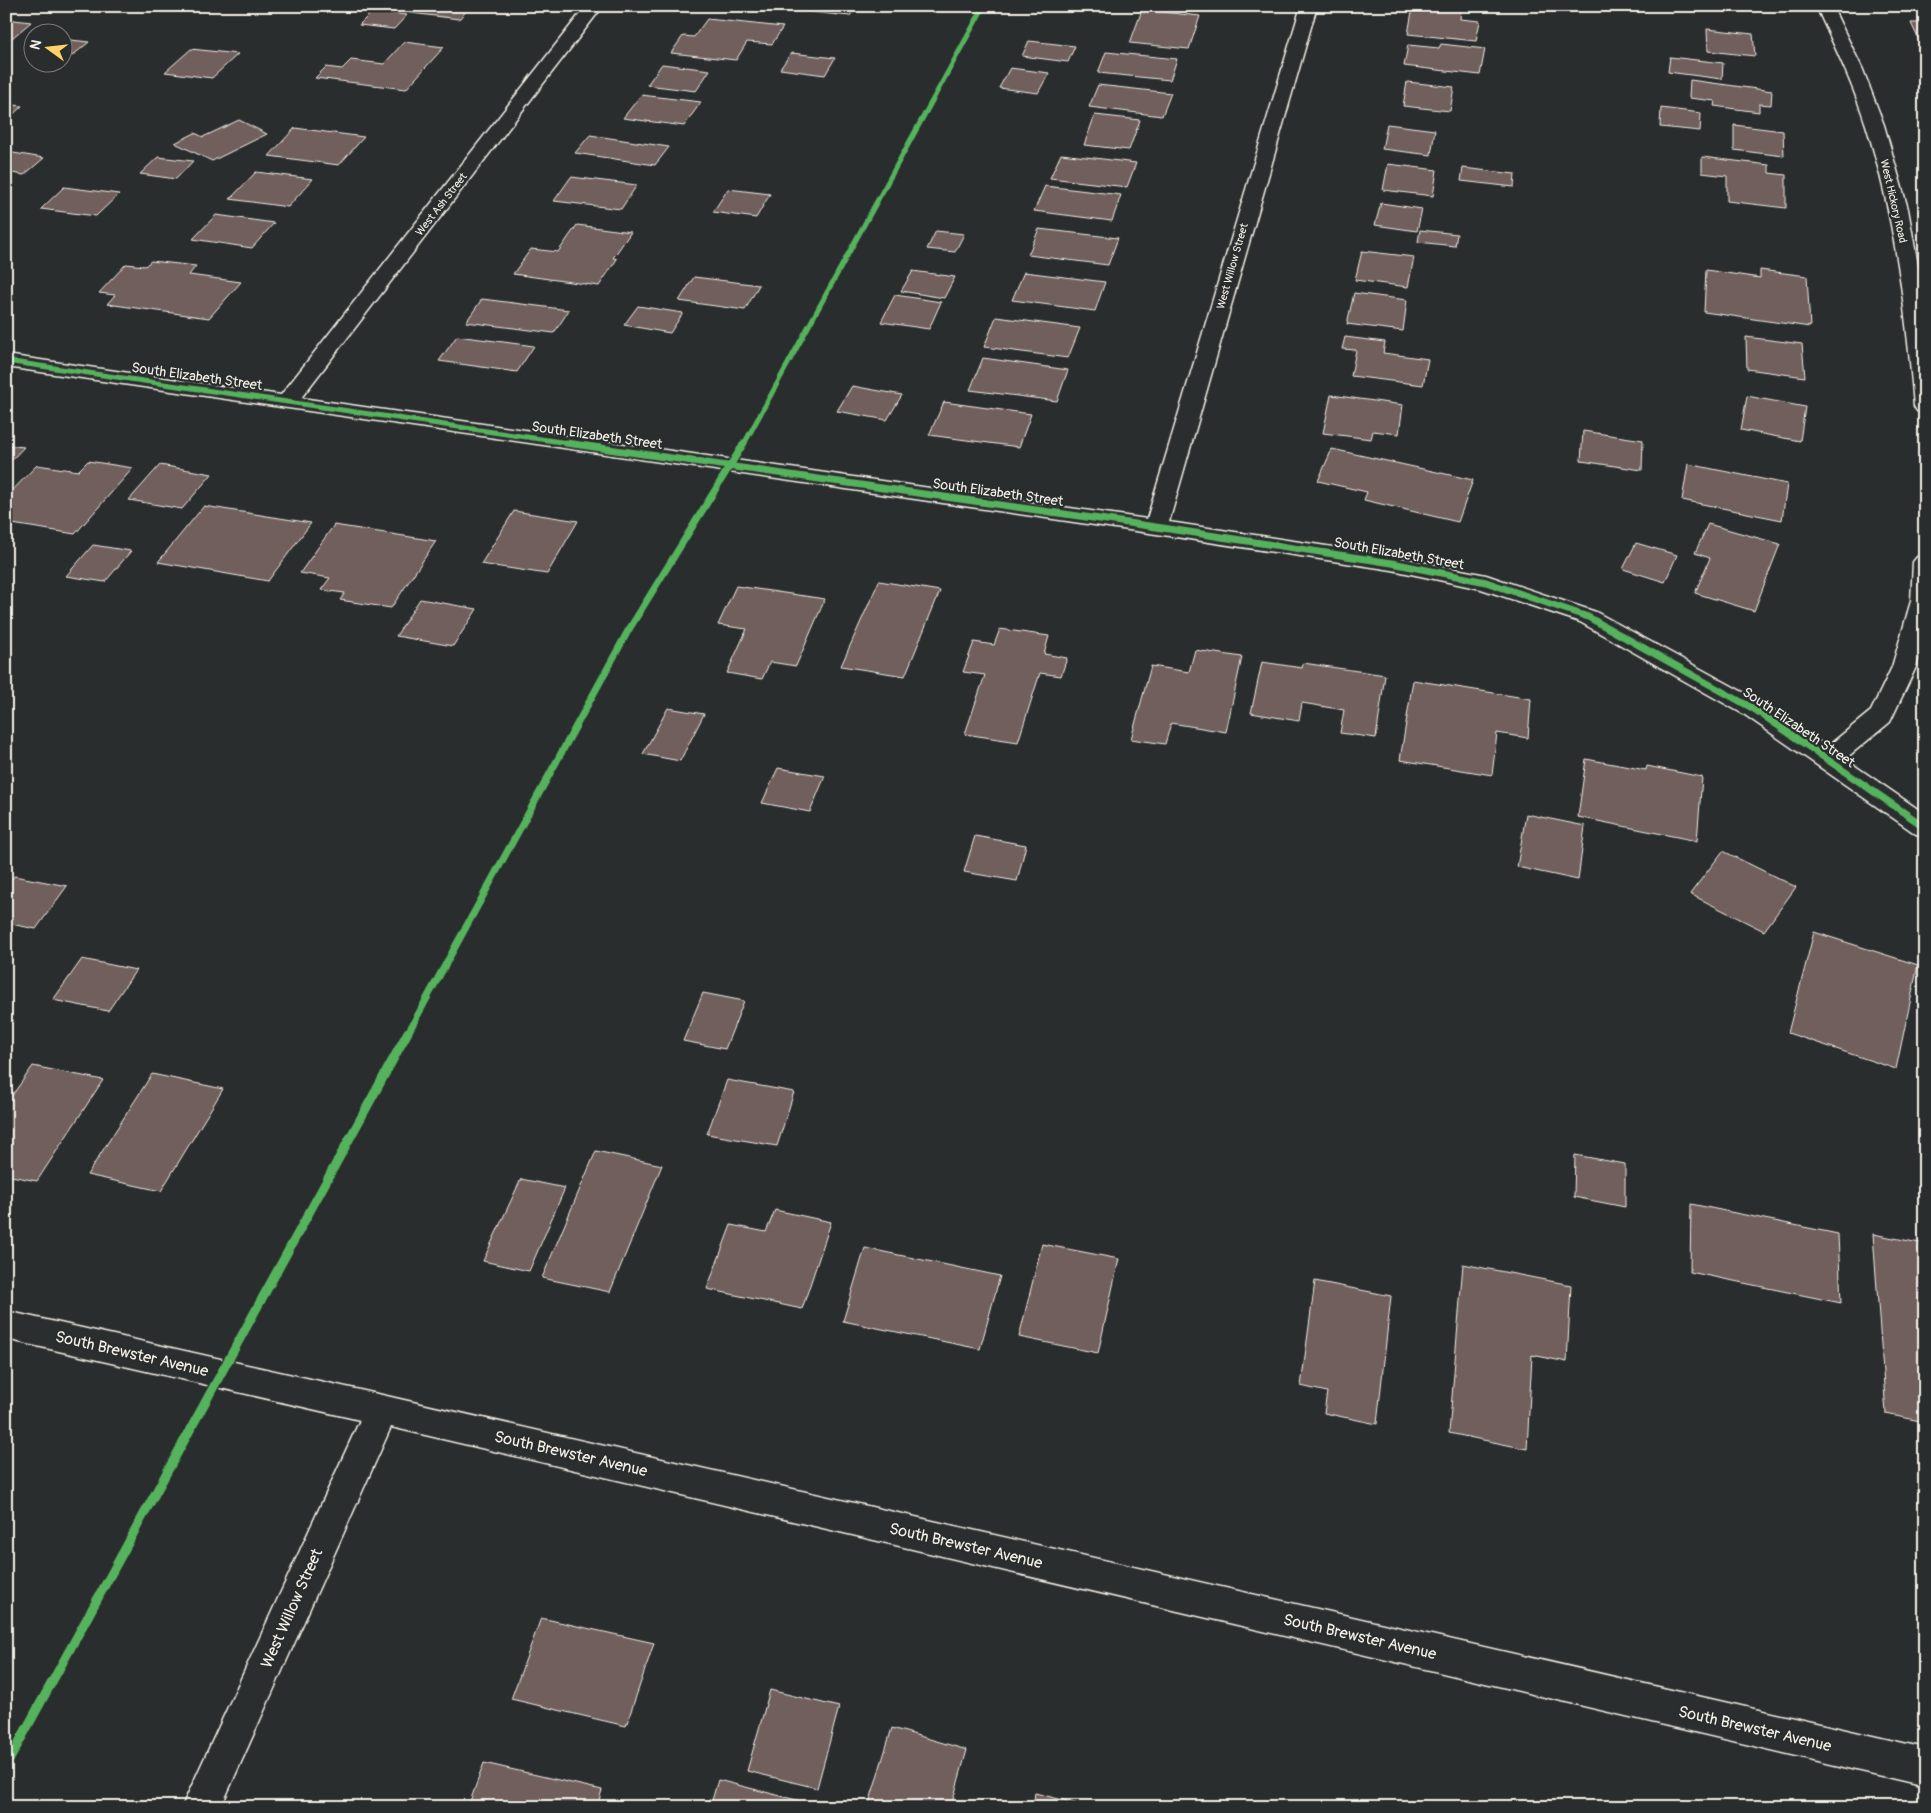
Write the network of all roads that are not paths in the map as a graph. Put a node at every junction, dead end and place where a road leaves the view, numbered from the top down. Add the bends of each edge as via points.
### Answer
1 (595, 6) edge
2 (1309, 6) edge
3 (1824, 6) edge
4 (6, 360) edge
5 (287, 402) junction
6 (1925, 406) edge
7 (1156, 527) junction
8 (1925, 562) edge
9 (1827, 761) junction
10 (1925, 827) edge
11 (6, 1325) edge
12 (382, 1410) junction
13 (1925, 1767) edge
14 (201, 1807) edge

1 - 5 street, West Ash Street
2 - 7 street, West Willow Street
3 - 6 street, West Hickory Road via 1875,125 1898,208 1916,313
4 - 5 street, South Elizabeth Street
5 - 7 street, South Elizabeth Street
7 - 9 street, South Elizabeth Street via 1392,563 1486,582 1588,617 1754,709
8 - 9 street via 1923,601 1904,667 1881,716
9 - 10 street, South Elizabeth Street
11 - 12 street, South Brewster Avenue
12 - 13 street, South Brewster Avenue
12 - 14 street, West Willow Street

